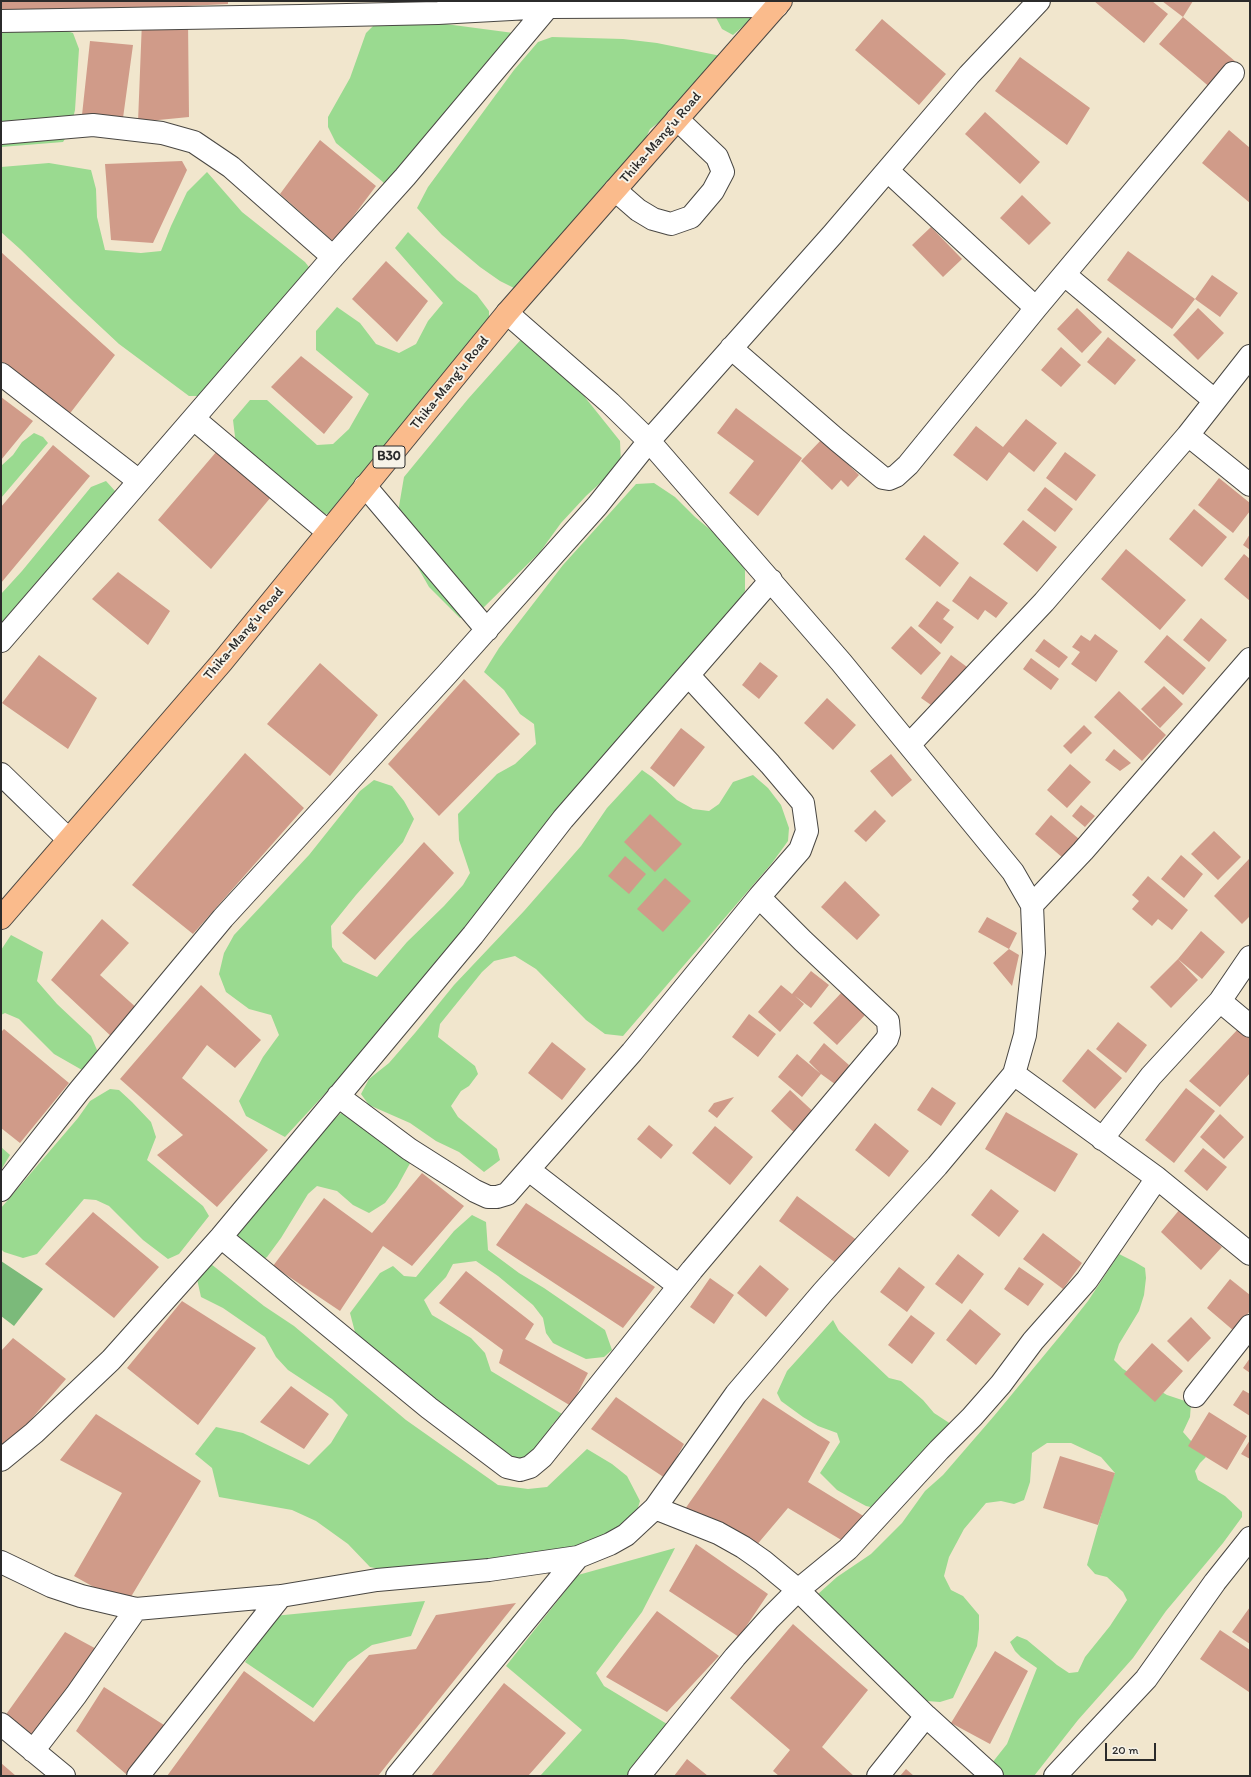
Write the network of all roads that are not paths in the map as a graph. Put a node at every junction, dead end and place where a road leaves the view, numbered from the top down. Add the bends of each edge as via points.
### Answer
1 (1040, 1) edge
2 (779, 4) edge
3 (548, 7) junction
4 (1, 21) edge
5 (1233, 72) dead end
6 (677, 119) junction
7 (1, 133) edge
8 (888, 170) junction
9 (615, 190) junction
10 (333, 258) junction
11 (1065, 275) junction
12 (1036, 308) junction
13 (507, 313) junction
14 (731, 348) junction
15 (1250, 356) edge
16 (1, 374) edge
17 (1214, 400) junction
18 (194, 419) junction
19 (1188, 435) junction
20 (649, 441) junction
21 (139, 481) junction
22 (1250, 485) edge
23 (365, 486) junction
24 (328, 532) junction
25 (771, 580) junction
26 (5, 629) edge
27 (487, 630) junction
28 (1250, 659) edge
29 (689, 676) junction
30 (909, 745) junction
31 (1, 774) edge
32 (68, 838) junction
33 (759, 897) junction
34 (1032, 905) junction
35 (1, 918) edge
36 (1250, 957) edge
37 (1220, 1001) junction
38 (1250, 1026) edge
39 (1014, 1074) junction
40 (338, 1096) junction
41 (1102, 1138) junction
42 (529, 1170) junction
43 (1157, 1178) junction
44 (1, 1190) edge
45 (221, 1237) junction
46 (1250, 1254) edge
47 (679, 1286) junction
48 (1250, 1326) edge
49 (1195, 1396) dead end
50 (1, 1460) edge
51 (655, 1508) junction
52 (1250, 1538) edge
53 (578, 1557) junction
54 (1, 1562) edge
55 (798, 1590) junction
56 (281, 1596) junction
57 (136, 1609) junction
58 (926, 1716) junction
59 (1, 1724) edge
60 (33, 1751) junction
61 (64, 1776) edge
62 (138, 1776) edge
63 (397, 1776) edge
64 (639, 1776) edge
65 (878, 1776) edge
66 (992, 1776) edge
67 (1054, 1776) edge

1 - 8 street via 969,75
2 - 3 street
2 - 6 highway, Thika-Mang'u Road / B30
3 - 4 street via 438,13
3 - 10 street via 468,104
5 - 11 street
6 - 9 highway, Thika-Mang'u Road / B30
6 - 9 street via 716,157 723,172 713,191 691,217 671,224 653,219
7 - 10 street via 93,125 162,133 194,142 231,167
8 - 12 street
8 - 14 street
9 - 13 highway, Thika-Mang'u Road / B30
10 - 18 street
11 - 12 street
11 - 17 street
12 - 14 street via 908,465 889,479 883,478 837,440
13 - 20 street via 610,403
13 - 23 highway, Thika-Mang'u Road / B30
14 - 20 street
15 - 17 street
16 - 21 street
17 - 19 street
18 - 21 street
18 - 24 street
19 - 22 street
19 - 30 street via 1044,602
20 - 25 street
20 - 27 street via 597,506
21 - 26 street
23 - 24 highway, Thika-Mang'u Road / B30
23 - 27 street
24 - 32 highway, Thika-Mang'u Road / B30 via 222,662
25 - 29 street
25 - 30 street
27 - 44 street via 223,918 79,1091
28 - 34 street via 1083,851
29 - 33 street via 803,803 807,831 800,850
29 - 40 street via 563,819 473,935
30 - 34 street via 1013,872
31 - 32 street
32 - 35 highway, Thika-Mang'u Road / B30
33 - 42 street via 632,1052
33 - 47 street via 888,1021 889,1033 887,1039
34 - 39 street via 1034,953 1025,1035
36 - 37 street
37 - 38 street
37 - 41 street via 1152,1076
39 - 41 street
39 - 51 street via 937,1166 823,1292 736,1394
40 - 42 street via 427,1161 488,1197 507,1194
40 - 45 street
41 - 43 street
42 - 47 street
43 - 46 street
43 - 55 street via 1087,1280 1033,1341 1001,1384 848,1549
45 - 47 street via 429,1408 507,1467 520,1470 530,1467 542,1457
45 - 50 street via 111,1360 34,1433
48 - 49 street
51 - 53 street via 626,1535
51 - 55 street via 718,1533 744,1547
52 - 67 street via 1146,1678
53 - 56 street via 489,1570 377,1580
53 - 63 street
54 - 57 street via 51,1586
55 - 58 street
55 - 64 street via 735,1657
56 - 57 street
56 - 62 street
57 - 60 street
58 - 65 street
58 - 66 street
59 - 60 street
60 - 61 street

